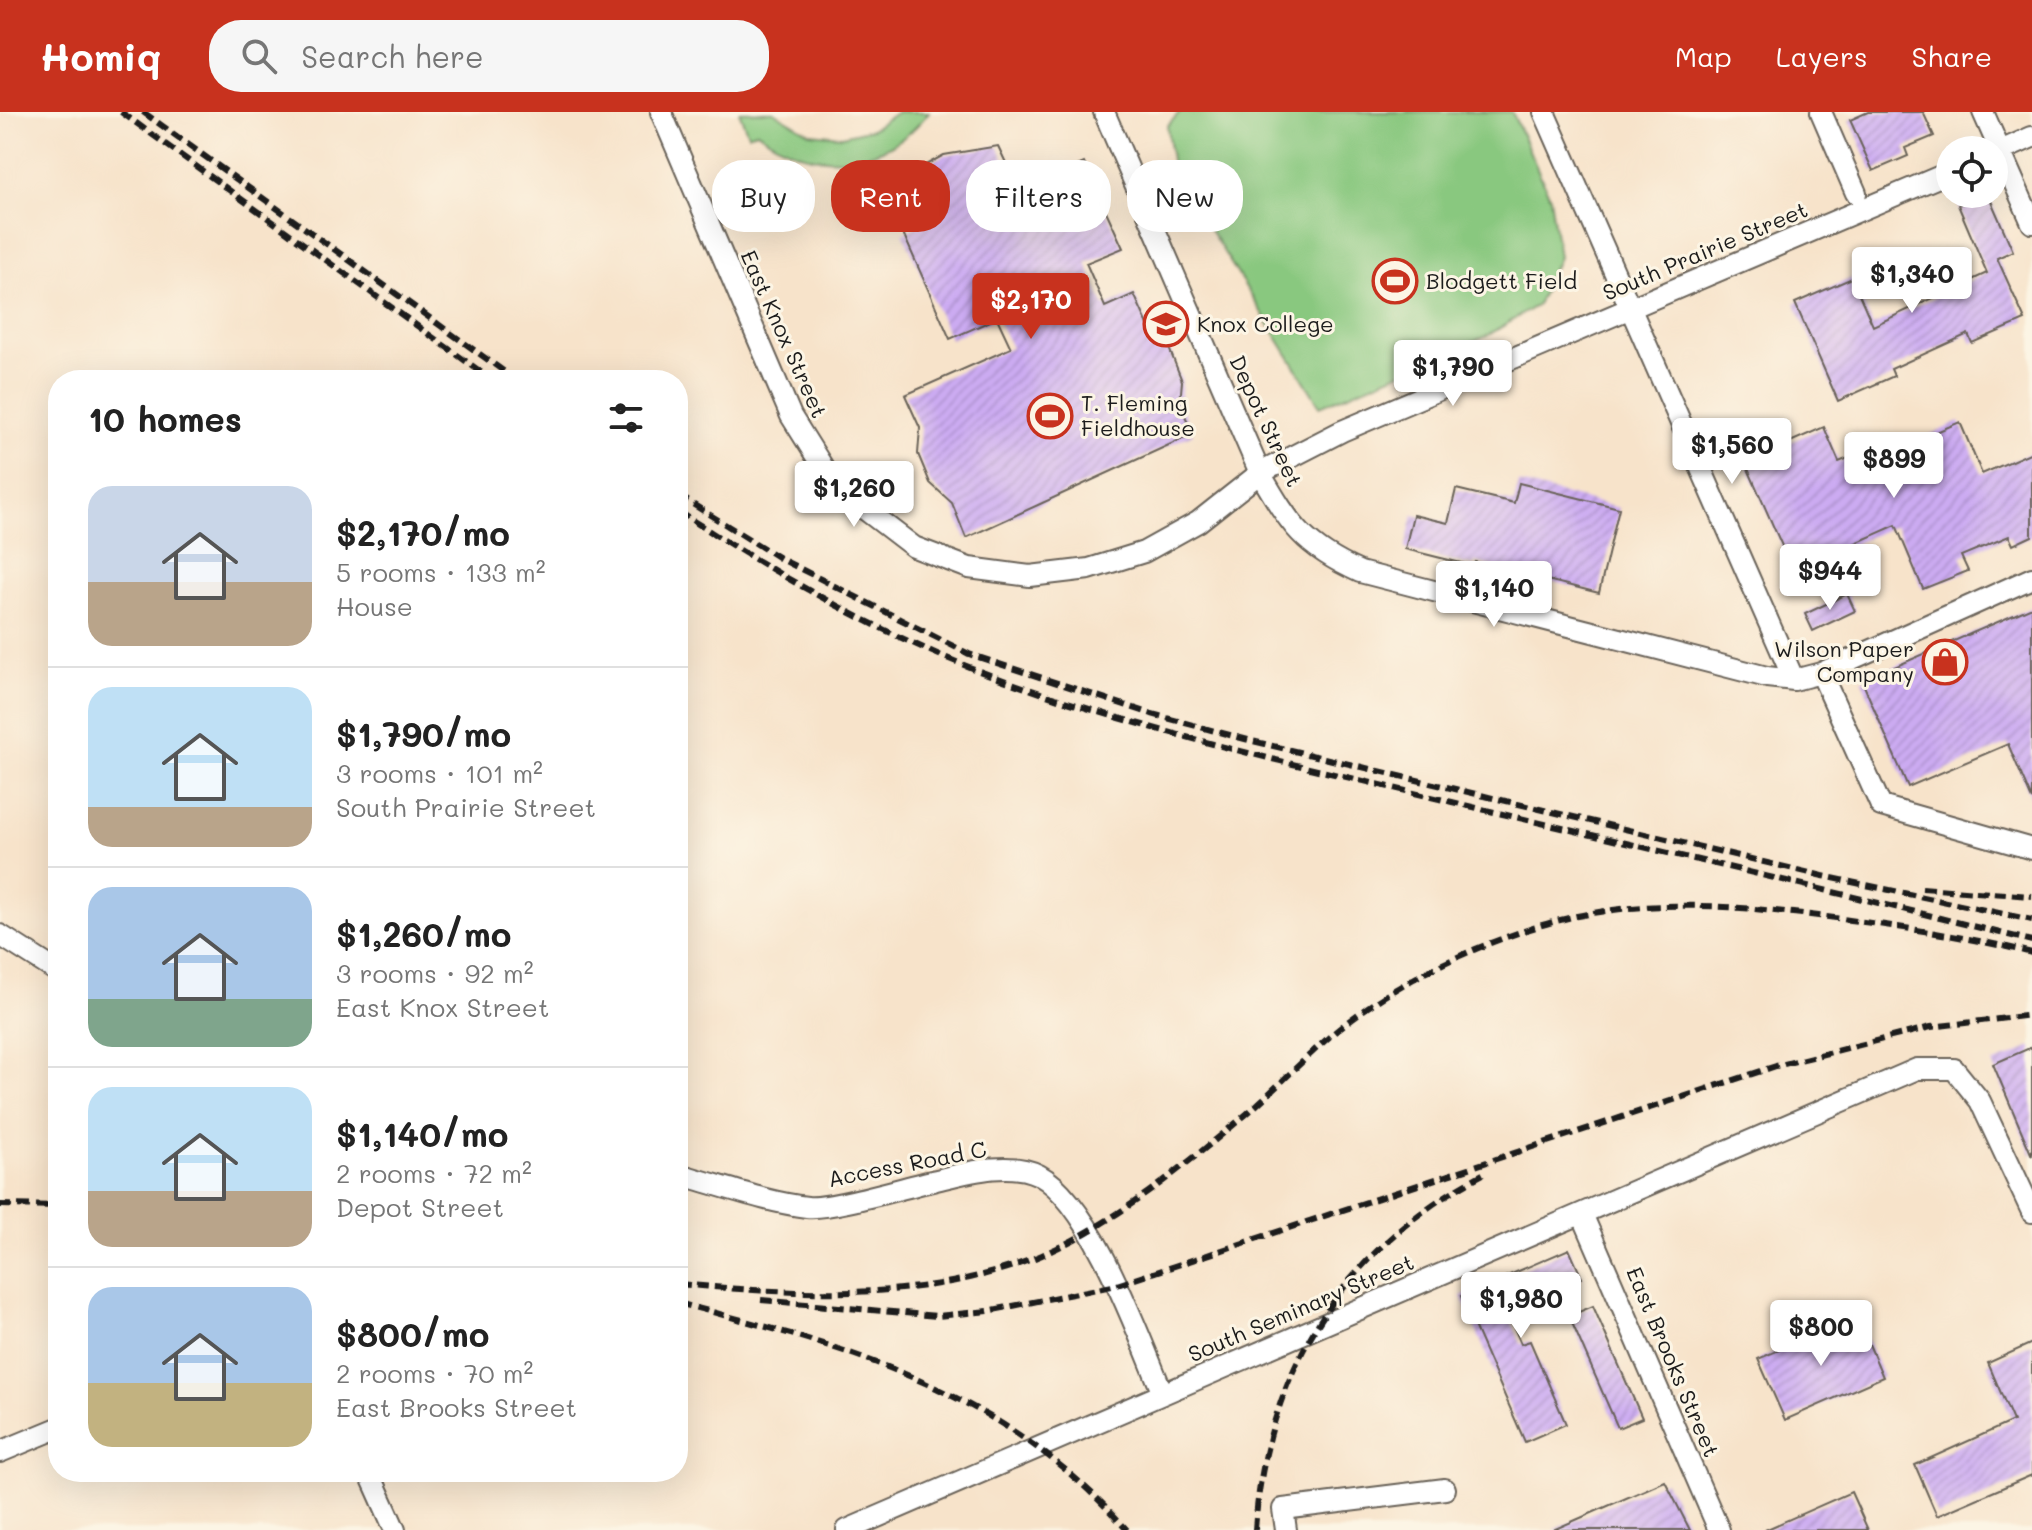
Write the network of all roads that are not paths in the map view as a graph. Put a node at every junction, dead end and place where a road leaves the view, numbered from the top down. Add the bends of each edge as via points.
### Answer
1 (661, 112) edge
2 (1104, 112) edge
3 (1544, 112) edge
4 (1821, 112) edge
5 (1983, 112) edge
6 (1991, 136) edge
7 (2032, 137) edge
8 (2008, 147) edge
9 (2008, 174) edge
10 (1936, 178) edge
11 (1856, 193) dead end
12 (2032, 223) edge
13 (1629, 309) junction
14 (1260, 473) junction
15 (2032, 578) edge
16 (1821, 673) junction
17 (1794, 680) junction
18 (2032, 849) edge
19 (0, 935) edge
20 (48, 966) edge
21 (688, 1177) edge
22 (2032, 1212) edge
23 (1582, 1214) junction
24 (1163, 1394) junction
25 (48, 1432) edge
26 (0, 1452) edge
27 (373, 1482) edge
28 (1445, 1489) dead end
29 (395, 1530) edge
30 (847, 1530) edge
31 (1286, 1530) edge
32 (1719, 1530) edge

1 - 14 street, East Knox Street via 791,416 826,472 914,547 969,568 1030,576 1089,569 1158,544 1198,522
2 - 14 street, Depot Street
3 - 13 street
4 - 11 street
5 - 6 street
7 - 8 street
9 - 12 street
10 - 13 street, South Prairie Street
13 - 14 street, South Prairie Street via 1342,431
13 - 17 street
14 - 17 street, Depot Street via 1284,515 1322,555 1360,572
15 - 16 street
16 - 17 street
16 - 18 street via 1881,806
19 - 20 street
21 - 24 street, Access Road C via 810,1208 965,1173 1007,1168 1039,1174 1067,1201 1087,1231 1117,1285
22 - 23 street, South Seminary Street via 1980,1101 1954,1069 1917,1069
23 - 24 street, South Seminary Street
23 - 32 street, East Brooks Street
24 - 30 street, South Seminary Street
25 - 26 street
27 - 29 street
28 - 31 street via 1283,1509

